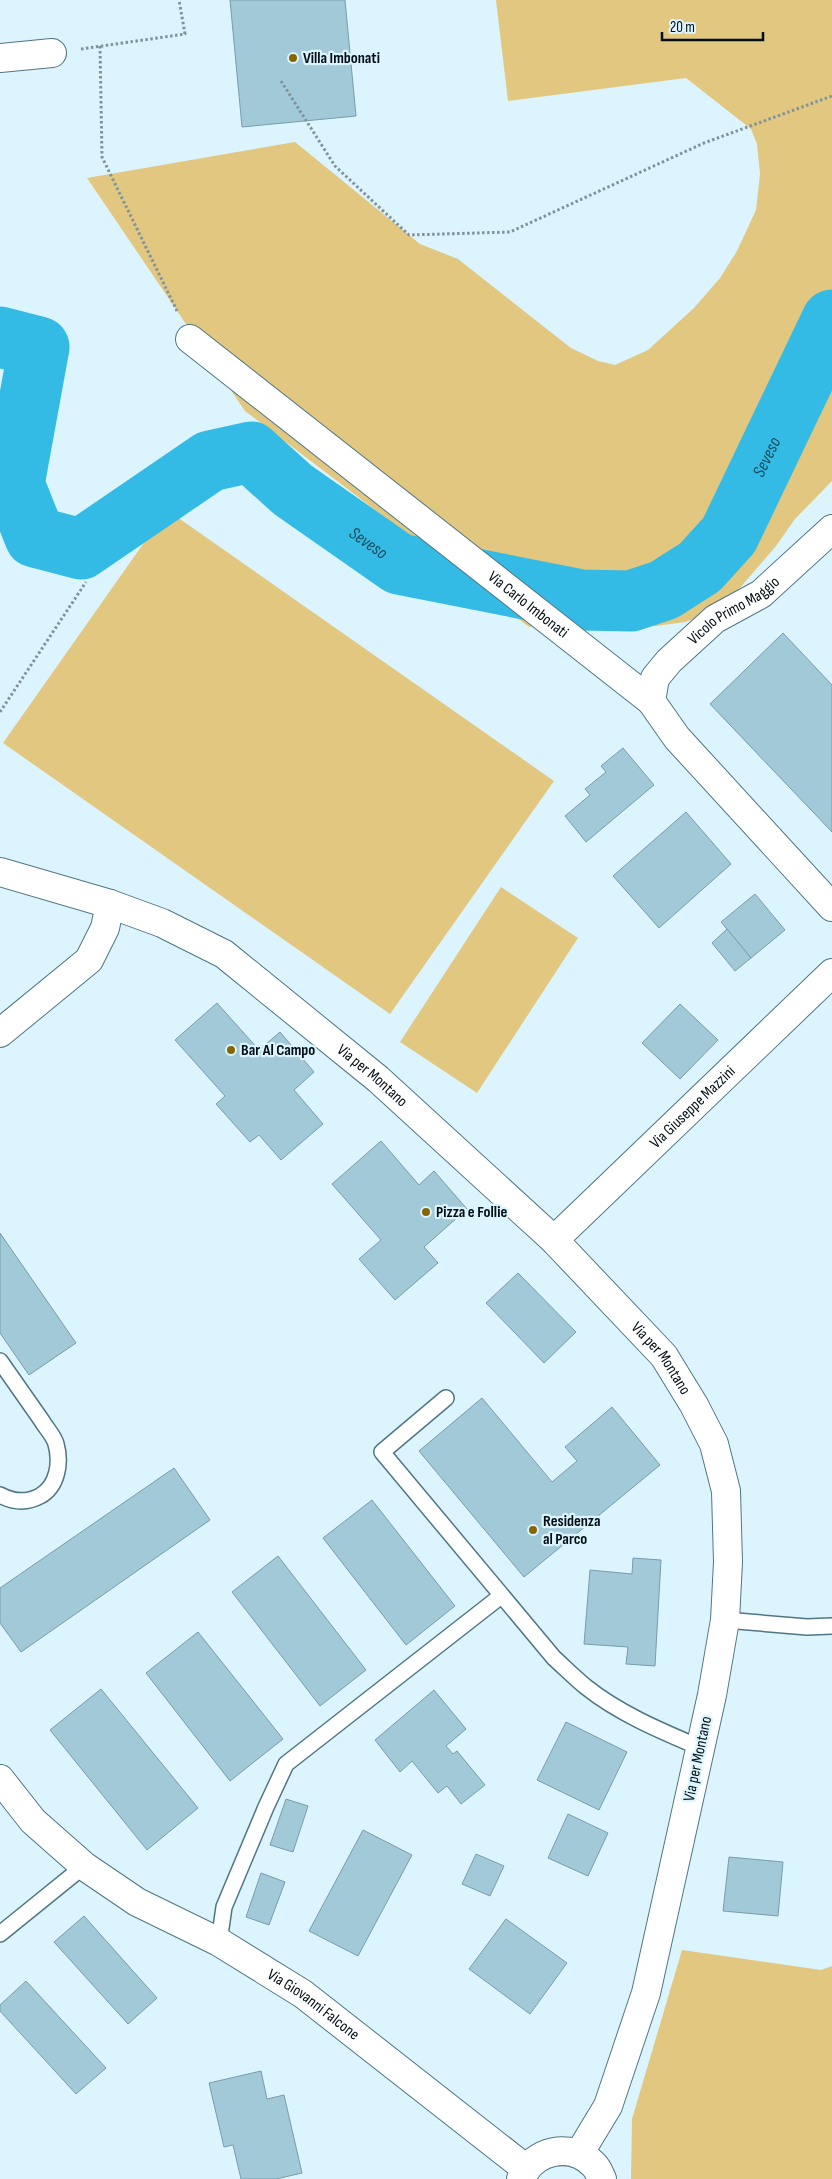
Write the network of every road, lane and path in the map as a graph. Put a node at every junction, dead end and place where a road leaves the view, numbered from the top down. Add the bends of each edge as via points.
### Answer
1 (179, 0) edge
2 (100, 46) junction
3 (52, 53) joint
4 (0, 58) edge
5 (281, 81) dead end
6 (832, 96) edge
7 (190, 339) joint
8 (832, 529) edge
9 (86, 582) dead end
10 (651, 701) junction
11 (0, 712) edge
12 (0, 872) edge
13 (110, 904) junction
14 (832, 907) edge
15 (832, 973) edge
16 (0, 1032) edge
17 (554, 1240) junction
18 (0, 1360) edge
19 (446, 1398) dead end
20 (0, 1495) edge
21 (501, 1596) junction
22 (725, 1620) junction
23 (832, 1626) edge
24 (701, 1748) junction
25 (0, 1779) edge
26 (84, 1866) junction
27 (0, 1934) edge
28 (219, 1942) junction
29 (579, 2154) junction
30 (523, 2174) edge
31 (602, 2179) edge

1 - 2 path via 185,34
2 - 3 path
2 - 7 path via 102,157
3 - 4 street
5 - 6 path via 335,166 409,234 510,232 704,143
7 - 10 street, Via Carlo Imbonati
8 - 10 street, Vicolo Primo Maggio via 761,594 715,619 669,661 655,678
9 - 11 path
10 - 14 street, Via Carlo Imbonati via 677,738
12 - 13 street, Via per Montano
13 - 16 street via 105,928 89,960
13 - 17 street, Via per Montano via 162,923 224,954 378,1079
15 - 17 street, Via Giuseppe Mazzini
17 - 22 street, Via per Montano via 664,1356 714,1444 726,1491 728,1562
18 - 20 lane via 56,1443 59,1465 56,1477 42,1494 32,1500 20,1501
19 - 21 lane via 382,1452
21 - 24 lane via 554,1658 586,1687 620,1710
21 - 28 lane via 286,1764 224,1907
22 - 23 lane
22 - 24 street, Via per Montano
24 - 29 street, Via per Montano via 646,1993 608,2106
25 - 26 street, Via Giovanni Falcone via 33,1821
26 - 27 lane
26 - 28 street, Via Giovanni Falcone via 137,1902
28 - 30 street, Via Giovanni Falcone via 303,1994
29 - 30 street via 560,2151 540,2156
29 - 31 street via 595,2166

